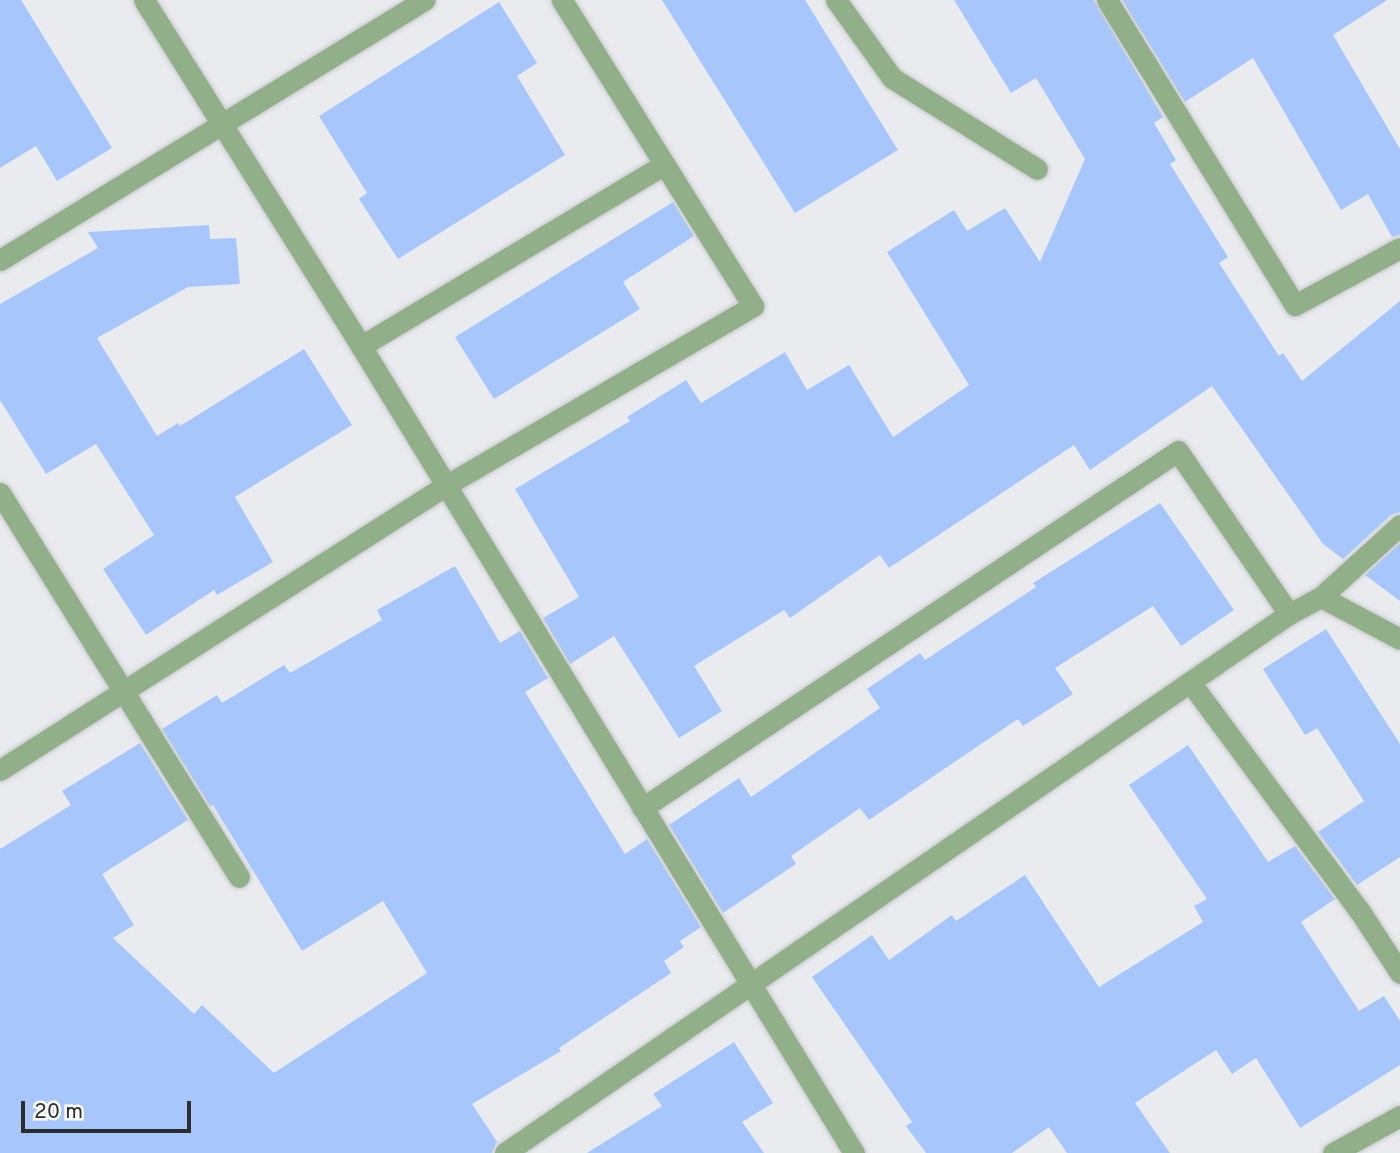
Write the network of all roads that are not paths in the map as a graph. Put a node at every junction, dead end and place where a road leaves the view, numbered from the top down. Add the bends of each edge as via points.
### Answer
1 (144, 0) edge
2 (425, 0) edge
3 (562, 0) edge
4 (836, 0) edge
5 (1107, 0) edge
6 (221, 123) junction
7 (664, 165) junction
8 (1037, 169) dead end
9 (1400, 248) edge
10 (0, 260) edge
11 (361, 346) junction
12 (445, 486) junction
13 (0, 493) edge
14 (1400, 525) edge
15 (1321, 597) junction
16 (1289, 614) junction
17 (1400, 639) edge
18 (1190, 682) junction
19 (124, 693) junction
20 (0, 770) edge
21 (642, 808) junction
22 (239, 877) dead end
23 (1400, 973) edge
24 (751, 984) junction
25 (1400, 1116) edge
26 (505, 1153) edge
27 (854, 1153) edge
28 (1333, 1153) edge

1 - 6 street
2 - 6 street
3 - 7 street
4 - 8 street via 892,78
5 - 9 street via 1295,305
6 - 10 street
6 - 11 street
7 - 11 street
7 - 12 street via 753,306
11 - 12 street
12 - 19 street
12 - 21 street
13 - 19 street
14 - 15 street
15 - 16 street
15 - 17 street
16 - 18 street
16 - 21 street via 1178,452
18 - 23 street
18 - 24 street
19 - 20 street
19 - 22 street
21 - 24 street
24 - 26 street
24 - 27 street
25 - 28 street

